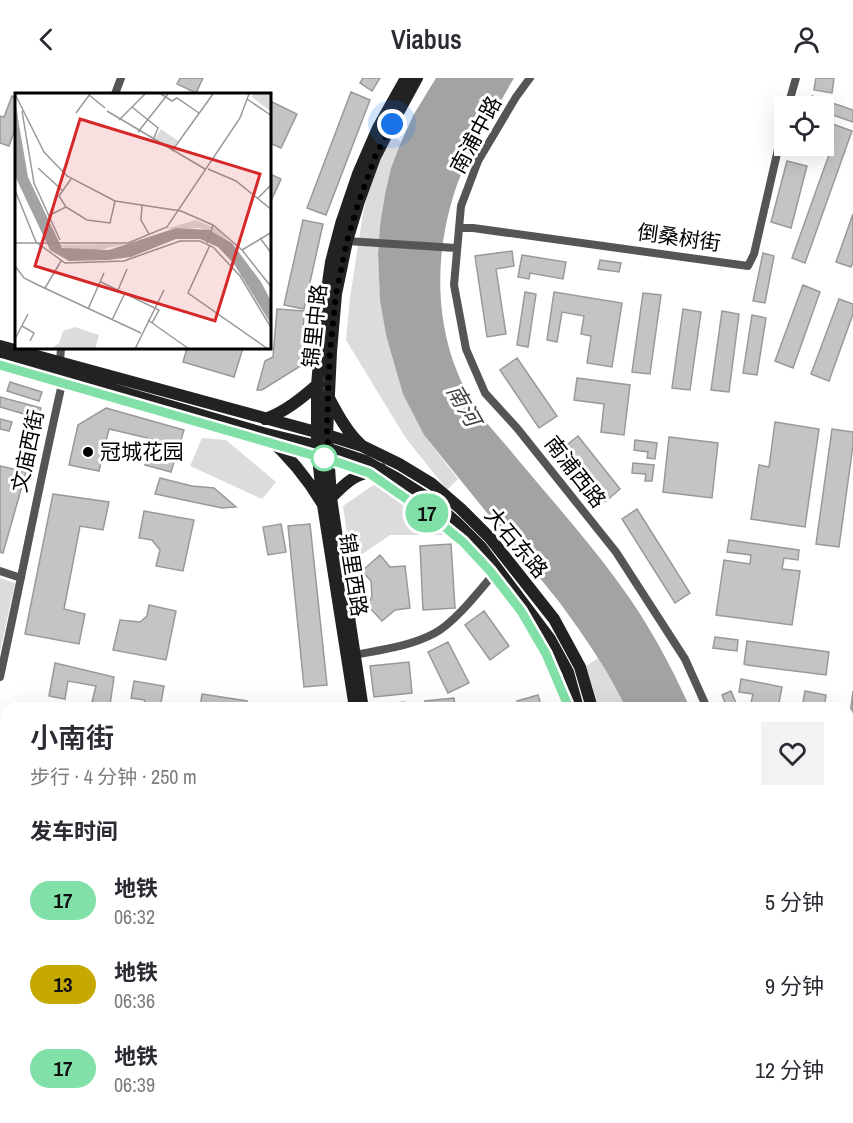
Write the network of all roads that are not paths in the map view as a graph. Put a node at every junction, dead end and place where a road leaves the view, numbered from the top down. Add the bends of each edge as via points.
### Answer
1 (121, 78) edge
2 (406, 78) edge
3 (417, 78) edge
4 (530, 78) edge
5 (796, 78) edge
6 (115, 93) edge
7 (791, 96) edge
8 (776, 156) edge
9 (459, 228) junction
10 (347, 241) junction
11 (456, 248) junction
12 (0, 346) edge
13 (61, 350) edge
14 (0, 358) edge
15 (62, 368) junction
16 (318, 384) junction
17 (328, 396) junction
18 (265, 419) junction
19 (263, 433) junction
20 (322, 434) junction
21 (362, 446) junction
22 (323, 448) junction
23 (381, 470) junction
24 (327, 502) junction
25 (498, 569) junction
26 (0, 572) edge
27 (21, 578) junction
28 (350, 656) junction
29 (0, 677) edge
30 (354, 702) edge
31 (362, 702) edge
32 (577, 702) edge
33 (590, 702) edge
34 (703, 702) edge

1 - 6 street
2 - 16 main road, 锦里中路 via 378,128 341,224 323,317
3 - 10 main road, 锦里中路 via 375,157
4 - 9 street, 南浦中路 via 478,161 461,206
5 - 7 street
8 - 9 street, 倒桑树街 via 747,266
9 - 11 street, 南浦中路
10 - 11 street
10 - 17 main road, 锦里中路 via 336,294
11 - 34 street, 南浦西路 via 454,285 466,349 485,393 616,552 685,659
12 - 15 main road
13 - 15 street, 文庙西街
14 - 15 main road
15 - 18 main road, 大石东路
15 - 19 main road, 大石东路
15 - 27 street, 文庙西街
16 - 18 main road via 281,413
16 - 20 main road, 锦里中路
17 - 20 main road, 锦里中路
17 - 21 main road
18 - 20 main road, 大石东路
19 - 22 main road, 大石东路
19 - 24 main road
20 - 21 main road, 大石东路
20 - 22 main road, 锦里中路
21 - 33 main road, 大石东路 via 432,484 490,538 554,619 580,667
22 - 23 main road, 大石东路
22 - 24 main road, 锦里西路
23 - 24 main road via 345,483
23 - 25 main road, 大石东路 via 428,498 481,547
24 - 28 main road, 锦里西路
25 - 28 street via 454,619 437,632 410,644
25 - 32 main road, 大石东路 via 550,639 568,672
26 - 27 street
27 - 29 street, 文庙西街
28 - 30 main road, 锦里西路
28 - 31 main road, 锦里西路

